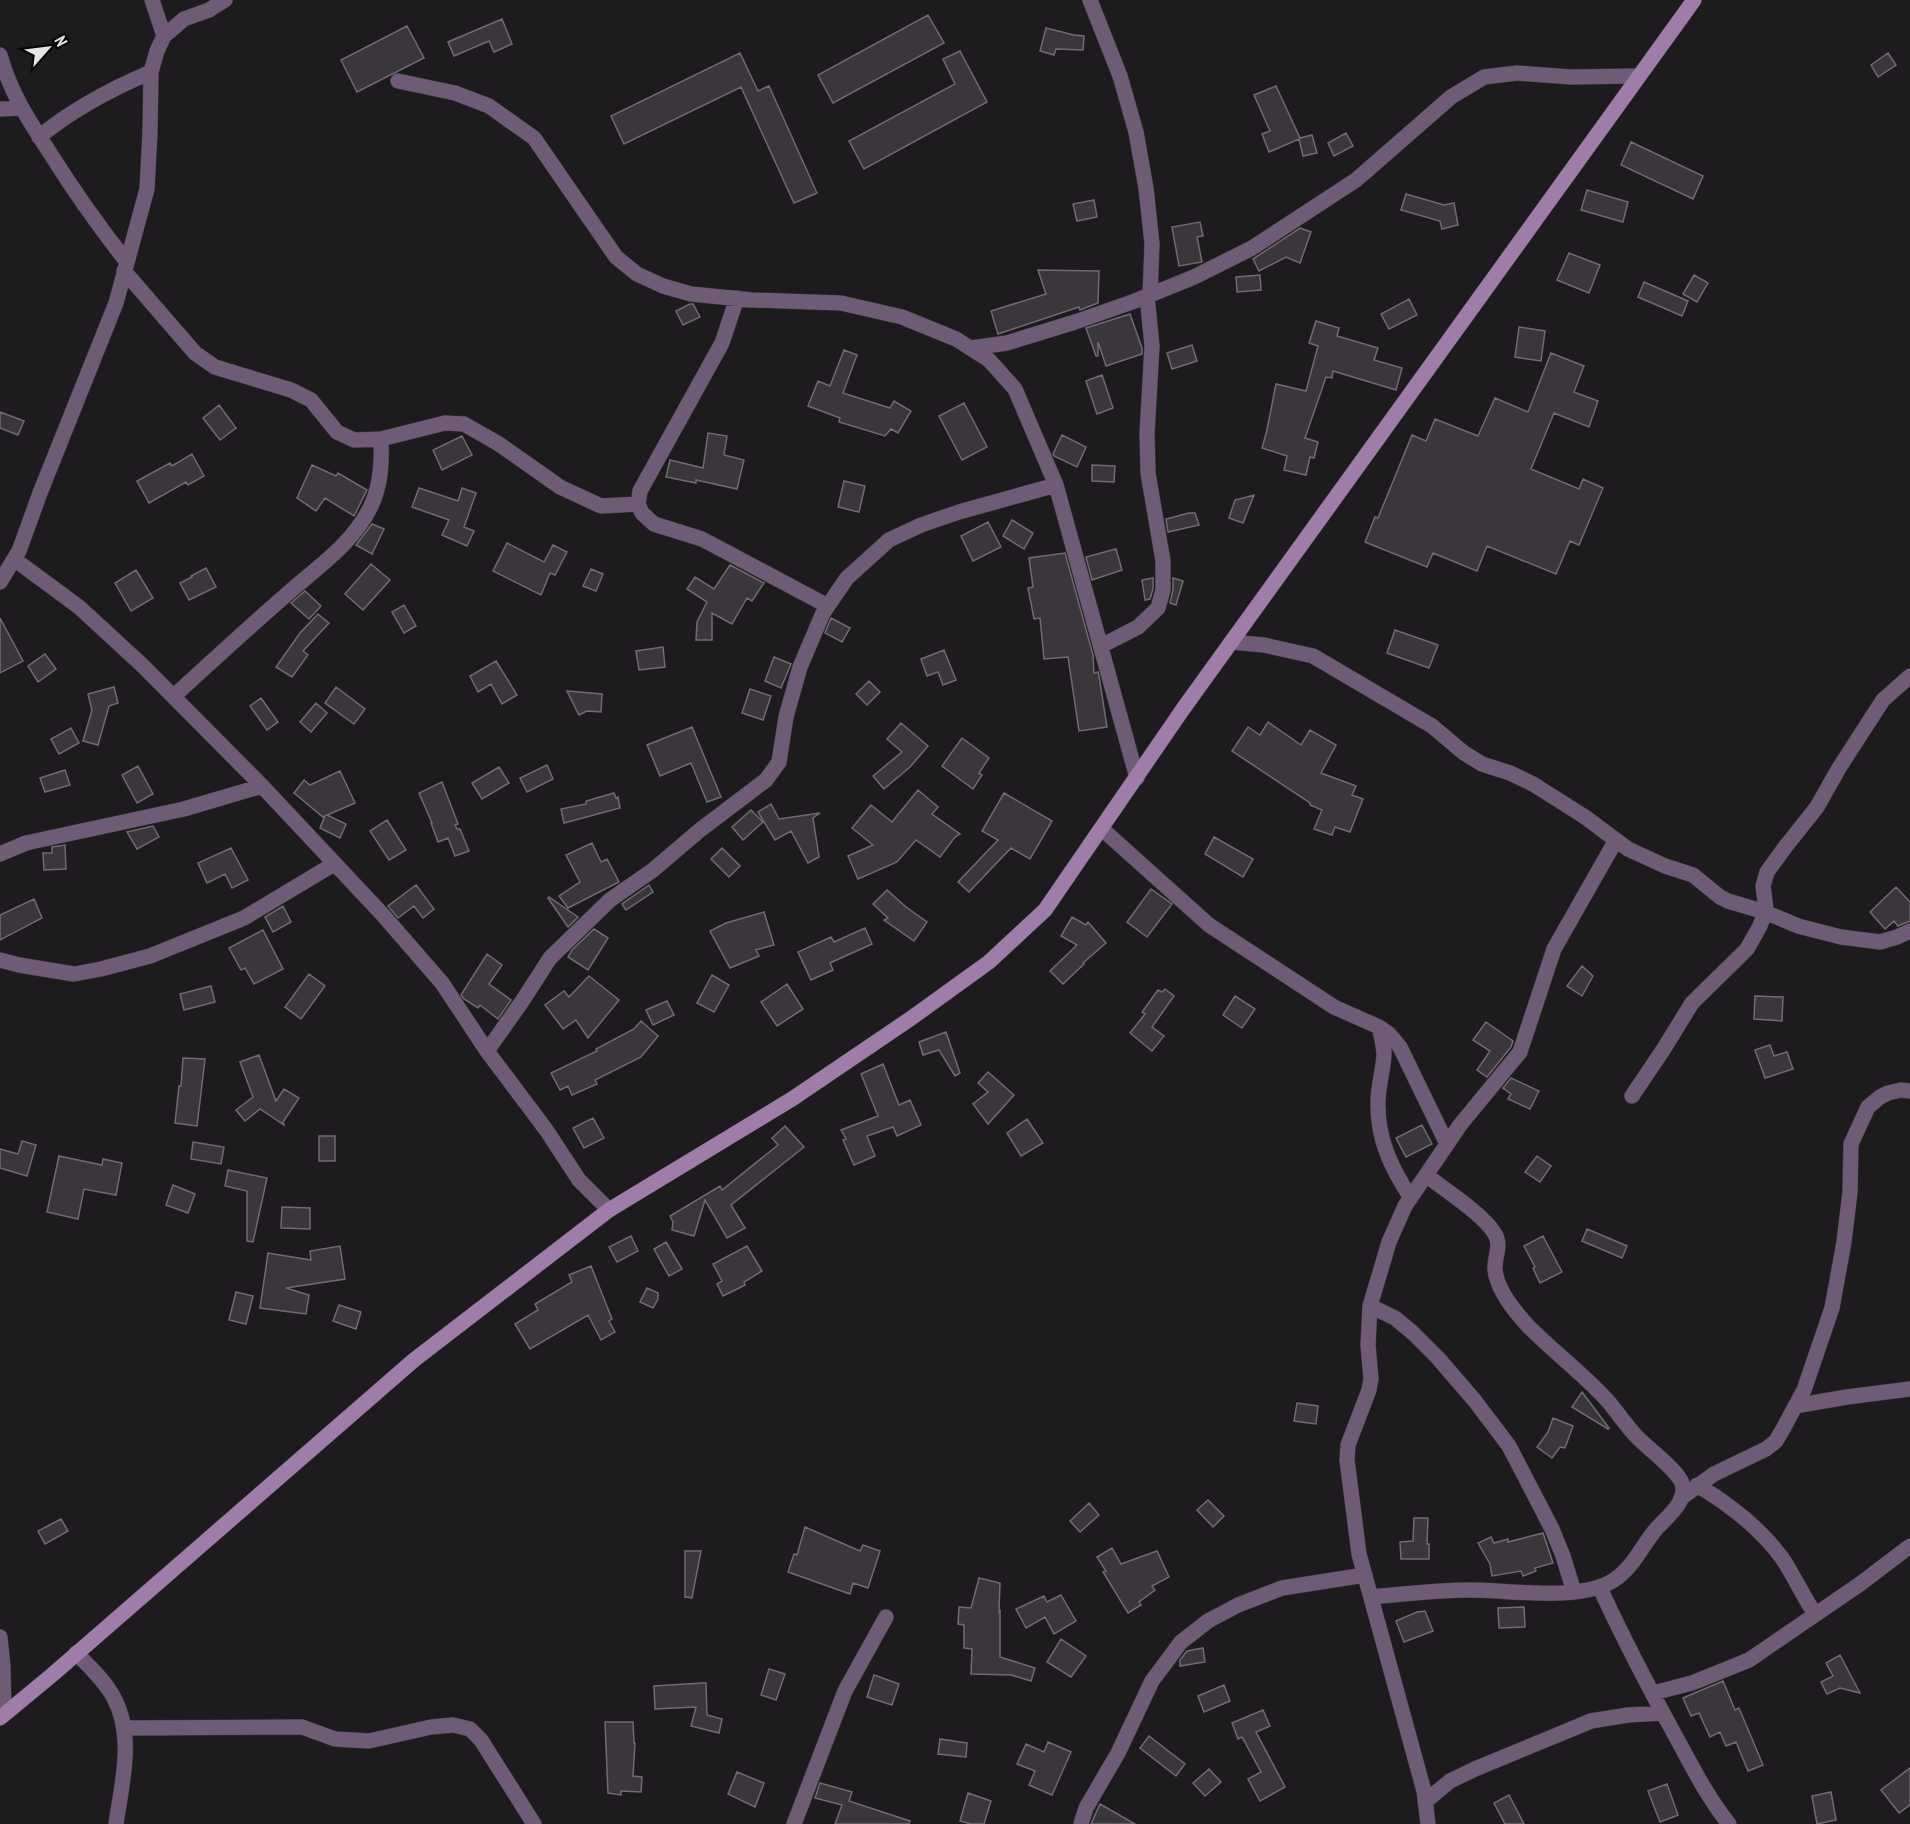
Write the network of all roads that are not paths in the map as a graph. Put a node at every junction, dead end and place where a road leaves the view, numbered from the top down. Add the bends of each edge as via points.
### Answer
1 (152, 0) edge
2 (225, 0) edge
3 (1090, 0) edge
4 (1694, 0) edge
5 (164, 36) junction
6 (0, 55) edge
7 (151, 72) junction
8 (1638, 76) junction
9 (398, 81) dead end
10 (21, 108) junction
11 (0, 110) edge
12 (39, 137) junction
13 (126, 266) junction
14 (1148, 296) junction
15 (737, 298) junction
16 (971, 348) junction
17 (381, 439) junction
18 (1056, 485) junction
19 (638, 504) junction
20 (14, 559) junction
21 (0, 582) edge
22 (828, 606) junction
23 (1231, 642) junction
24 (1101, 646) junction
25 (1910, 676) edge
26 (174, 696) junction
27 (1137, 778) junction
28 (262, 786) junction
29 (1102, 829) junction
30 (1616, 840) junction
31 (0, 854) edge
32 (334, 864) junction
33 (1765, 912) junction
34 (1910, 931) edge
35 (0, 960) edge
36 (1379, 1027) junction
37 (487, 1051) junction
38 (1910, 1090) edge
39 (1632, 1096) dead end
40 (1447, 1144) junction
41 (1426, 1175) junction
42 (1411, 1198) junction
43 (609, 1210) junction
44 (1370, 1306) junction
45 (1910, 1389) edge
46 (1795, 1406) junction
47 (1697, 1485) junction
48 (1681, 1498) junction
49 (1910, 1546) edge
50 (1365, 1575) junction
51 (1600, 1588) junction
52 (1574, 1592) junction
53 (1371, 1597) junction
54 (1815, 1614) junction
55 (886, 1617) dead end
56 (0, 1637) edge
57 (76, 1653) junction
58 (1653, 1693) junction
59 (1663, 1713) junction
60 (2, 1716) edge
61 (124, 1728) junction
62 (1426, 1801) junction
63 (116, 1824) edge
64 (534, 1824) edge
65 (794, 1824) edge
66 (1081, 1824) edge
67 (1428, 1824) edge
68 (1729, 1824) edge

1 - 5 street
2 - 5 street via 184,19
3 - 14 street via 1120,76 1136,132 1152,244
4 - 8 street
5 - 7 street
6 - 10 street
7 - 12 street via 103,94
7 - 13 street via 147,189
8 - 14 street via 1516,73 1484,77 1451,97 1356,180 1252,248
8 - 23 street
9 - 15 street via 455,93 489,106 534,138 616,256 637,274 691,294
10 - 11 street
10 - 12 street
12 - 13 street
13 - 17 street via 195,353 215,367 311,400 337,432 354,440
13 - 20 street via 116,303
14 - 16 street via 1007,343
14 - 24 street via 1152,346 1148,472 1163,561 1163,590 1158,608 1138,627
15 - 16 street via 840,303 902,317
15 - 19 street via 722,343 640,491
16 - 18 street via 1015,389
17 - 19 street via 445,423 464,424 560,487 601,506
17 - 26 street via 380,482 371,506 351,538
18 - 22 street via 959,512 889,540 847,578
18 - 24 street
19 - 22 street via 654,524 702,539
20 - 21 street
20 - 26 street via 79,607
22 - 37 street via 800,667 779,762 766,780 610,900 550,958
23 - 27 street
23 - 30 street via 1313,656 1432,726 1482,764 1533,783
24 - 27 street
25 - 33 street via 1883,700 1817,807 1767,872 1763,886
26 - 28 street
27 - 29 street
28 - 31 street via 184,809 26,843
28 - 32 street
29 - 36 street via 1209,925 1334,1007
29 - 43 street via 1045,910 989,962 792,1099
30 - 33 street via 1665,866 1693,875 1728,901
30 - 40 street via 1554,950 1520,1052
32 - 35 street via 244,918 150,956 74,974
32 - 37 street via 442,983
33 - 34 street via 1798,926 1864,941 1880,942
33 - 39 street via 1747,949 1692,1003
36 - 40 street via 1400,1047
36 - 42 street via 1384,1054 1378,1124 1385,1153
37 - 43 street via 579,1180
38 - 46 street via 1888,1093 1868,1107 1851,1144 1845,1242 1832,1308
40 - 41 street
41 - 42 street
41 - 48 street via 1477,1215 1496,1236 1495,1270 1509,1305 1675,1472 1682,1481
42 - 44 street via 1389,1242
43 - 57 street via 414,1360
44 - 50 street via 1371,1379 1348,1445 1347,1460
44 - 52 street via 1395,1318 1422,1341 1509,1446 1552,1529
45 - 46 street
46 - 47 street via 1776,1441
47 - 48 street
47 - 54 street via 1731,1508 1765,1539 1781,1557
48 - 51 street via 1630,1565
49 - 54 street
50 - 53 street
50 - 66 street via 1282,1588 1238,1605 1181,1642 1152,1681
51 - 52 street
51 - 58 street
52 - 53 street via 1472,1590
53 - 62 street
54 - 58 street via 1749,1660 1692,1683
55 - 65 street via 845,1691
56 - 60 street
57 - 60 street
57 - 61 street via 113,1696
58 - 59 street
59 - 62 street via 1591,1721 1475,1768 1450,1781
59 - 68 street
61 - 63 street via 125,1760
61 - 64 street via 302,1727 335,1739 369,1741 453,1725 470,1729 480,1740
62 - 67 street

